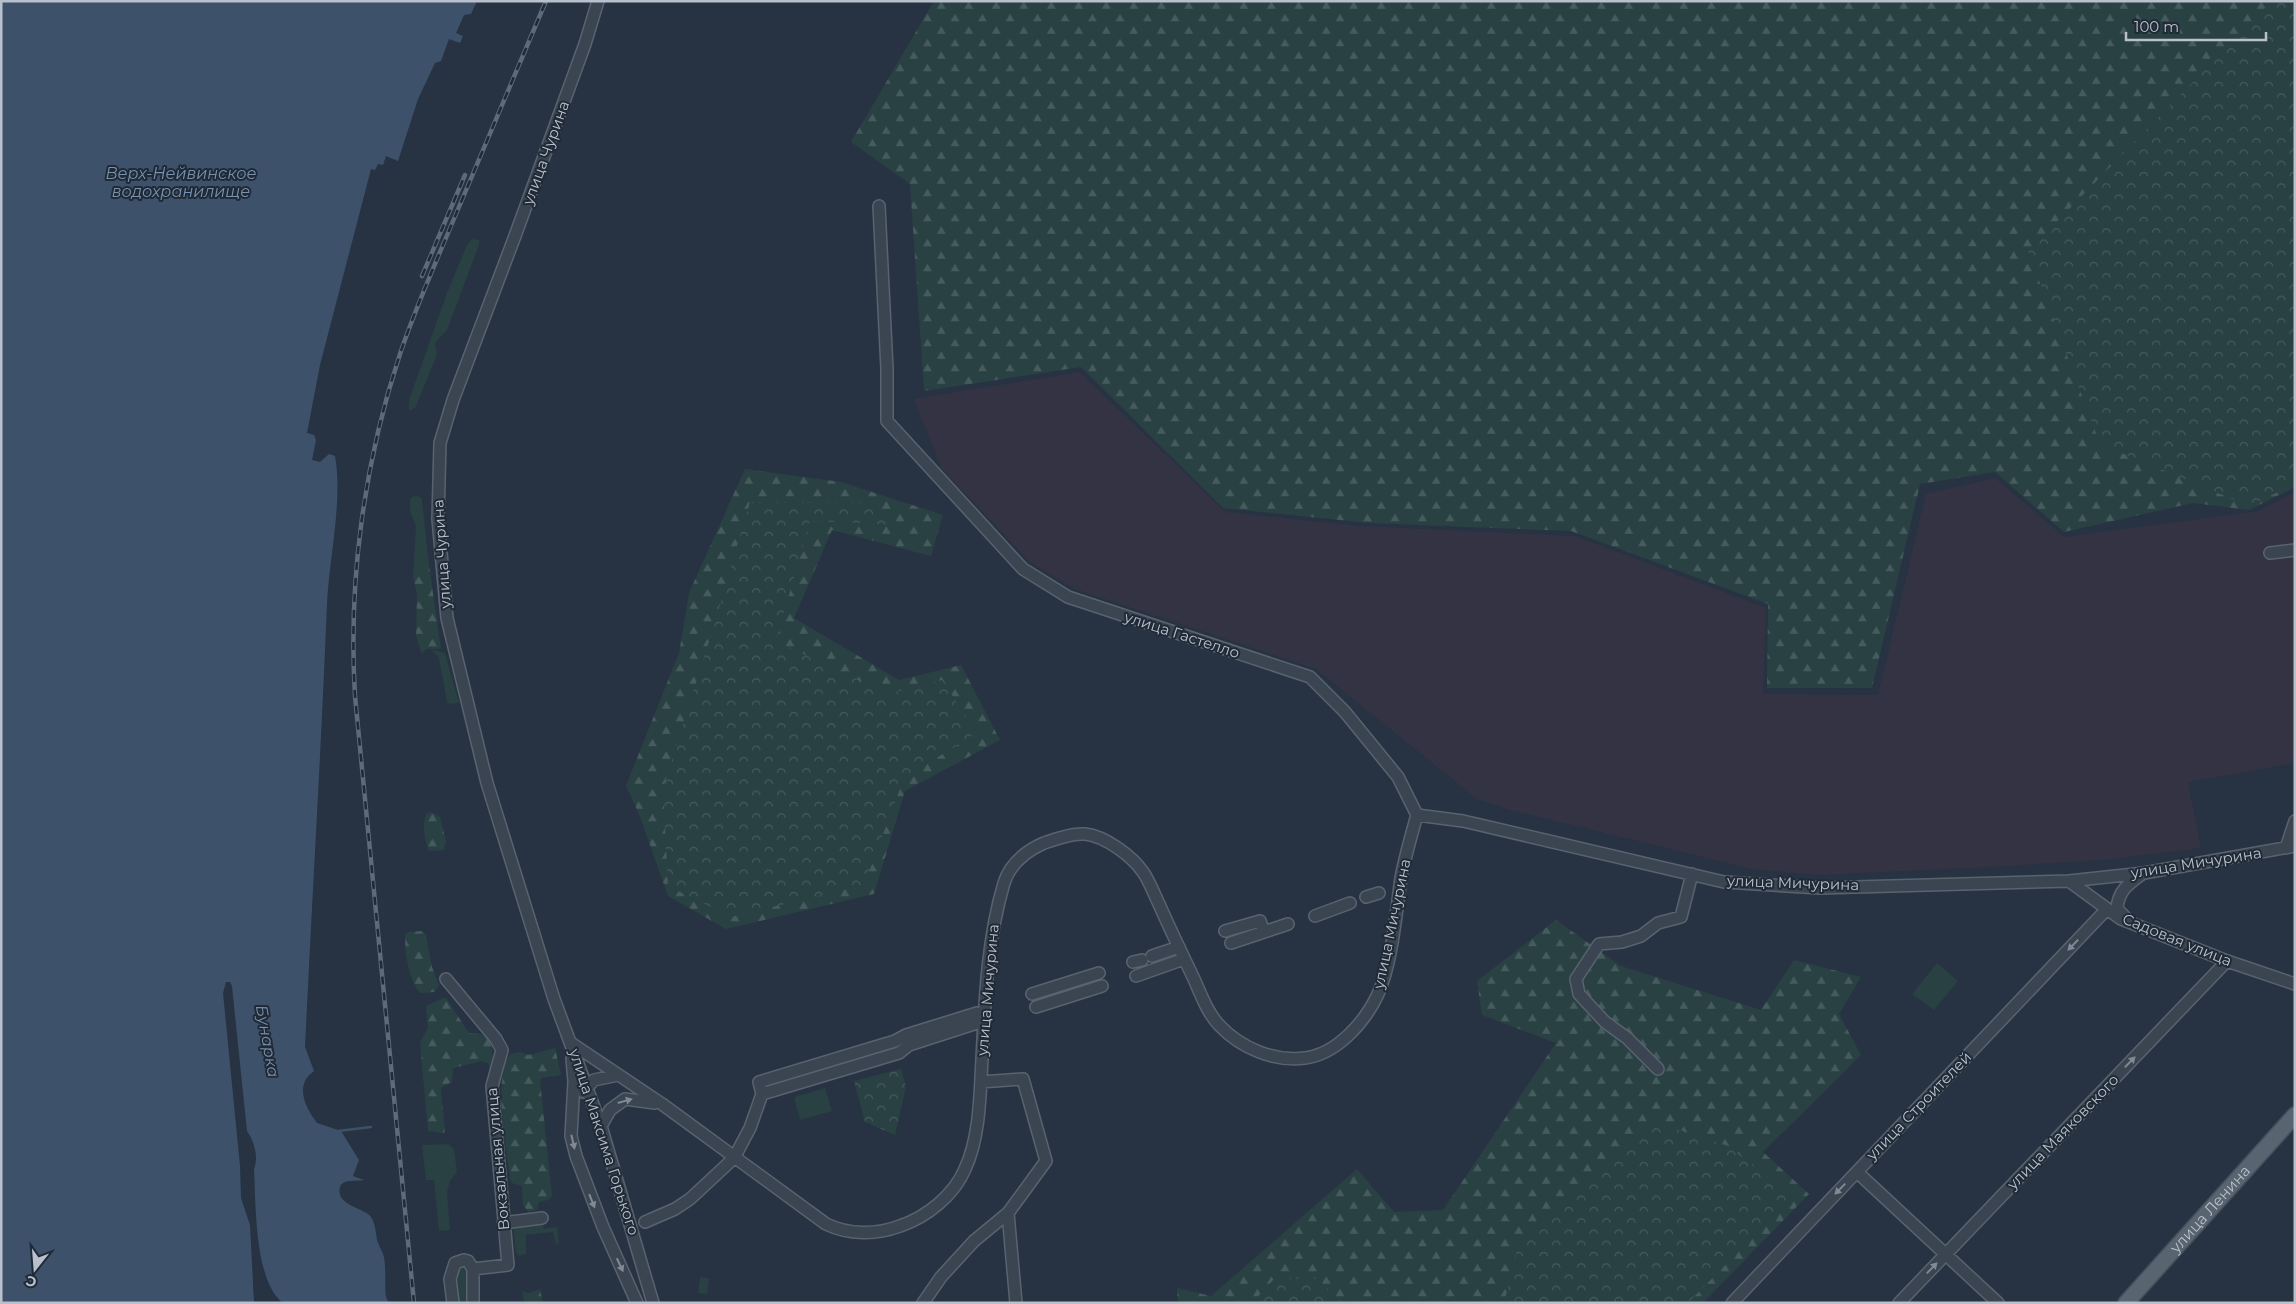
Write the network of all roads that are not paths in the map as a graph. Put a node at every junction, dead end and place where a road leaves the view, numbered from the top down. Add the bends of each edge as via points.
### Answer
1 (598, 1) edge
2 (879, 206) dead end
3 (2295, 550) edge
4 (2270, 553) dead end
5 (1417, 815) junction
6 (2295, 821) edge
7 (2290, 847) edge
8 (2144, 873) junction
9 (1692, 874) junction
10 (2069, 880) junction
11 (1379, 893) dead end
12 (1366, 897) dead end
13 (1350, 903) dead end
14 (2106, 910) junction
15 (1314, 916) dead end
16 (2129, 922) junction
17 (1288, 924) dead end
18 (1225, 931) dead end
19 (1264, 932) junction
20 (1231, 943) dead end
21 (1179, 947) junction
22 (1142, 959) dead end
23 (1184, 959) junction
24 (2227, 961) junction
25 (1099, 973) dead end
26 (1136, 976) dead end
27 (446, 979) dead end
28 (2295, 984) edge
29 (1102, 986) dead end
30 (1032, 994) dead end
31 (1036, 1007) dead end
32 (977, 1018) dead end
33 (571, 1043) junction
34 (1658, 1069) dead end
35 (618, 1075) junction
36 (981, 1082) junction
37 (586, 1086) junction
38 (662, 1104) junction
39 (572, 1109) junction
40 (2295, 1115) edge
41 (601, 1126) junction
42 (734, 1158) junction
43 (1856, 1172) junction
44 (1008, 1213) junction
45 (542, 1218) dead end
46 (644, 1222) dead end
47 (503, 1223) junction
48 (1945, 1254) junction
49 (473, 1269) junction
50 (454, 1303) edge
51 (473, 1303) edge
52 (637, 1303) edge
53 (653, 1303) edge
54 (923, 1303) edge
55 (1016, 1303) edge
56 (1732, 1303) edge
57 (1898, 1303) edge
58 (1998, 1303) edge
59 (2126, 1303) edge

1 - 33 street, улица Чурина via 516,236 453,400 440,442 441,474 437,493 441,562 454,647 487,782 554,999
2 - 5 street, улица Гастелло via 887,421 928,468 1023,569 1068,597 1310,677 1345,712 1398,777
3 - 4 street
5 - 9 street, улица Мичурина via 1463,821
5 - 23 street, улица Мичурина via 1402,875 1386,972 1378,995 1360,1023 1338,1044 1313,1057 1288,1060 1267,1055 1237,1040 1218,1024
6 - 7 street
7 - 8 street, улица Мичурина
8 - 10 street, улица Мичурина
8 - 16 street via 2130,882 2118,897 2117,909
9 - 10 street, улица Мичурина via 1724,882 1820,888
9 - 34 street via 1681,917 1658,923 1641,936 1600,944 1576,979 1579,994
10 - 14 street, Садовая улица
11 - 12 street
13 - 15 street
14 - 16 street, Садовая улица
14 -> 43 street, улица Строителей
16 - 24 street, Садовая улица
17 - 19 street
18 - 19 street via 1260,921
19 - 20 street
21 - 22 street
21 - 23 street, улица Мичурина
21 - 36 street, улица Мичурина via 1144,873 1122,852 1084,834 1052,840 1029,850 1007,872 996,908 989,952
23 - 26 street
24 - 28 street, Садовая улица
48 -> 24 street, улица Маяковского
25 - 30 street
27 - 47 street, Вокзальная улица via 502,1050 492,1086
29 - 31 street
32 - 42 street via 906,1035 759,1082 762,1094 750,1128
33 - 35 street, улица Мичурина
33 - 37 street, улица Максима Горького
33 - 39 street, улица Максима Горького
35 - 37 street via 602,1077
35 - 38 street, улица Мичурина
36 - 42 street, улица Мичурина via 974,1145 965,1172 933,1208 919,1219 893,1229 860,1233 835,1228
36 - 44 street via 1023,1079 1046,1160
37 - 39 street
37 - 41 street, улица Максима Горького
41 -> 38 street via 610,1110 625,1099
38 - 42 street, улица Мичурина
39 -> 52 street, улица Максима Горького via 571,1136 584,1181
40 - 59 main road, улица Ленина
41 - 53 street, улица Максима Горького
42 - 46 street via 690,1200
43 - 48 street
43 -> 56 street, улица Строителей
44 - 54 street via 974,1241 941,1277
44 - 55 street
45 - 47 street
47 - 49 street, Вокзальная улица via 508,1265
57 -> 48 street, улица Маяковского
48 - 58 street
49 - 50 street, Вокзальная улица via 464,1260 452,1267 450,1279
49 - 51 street

